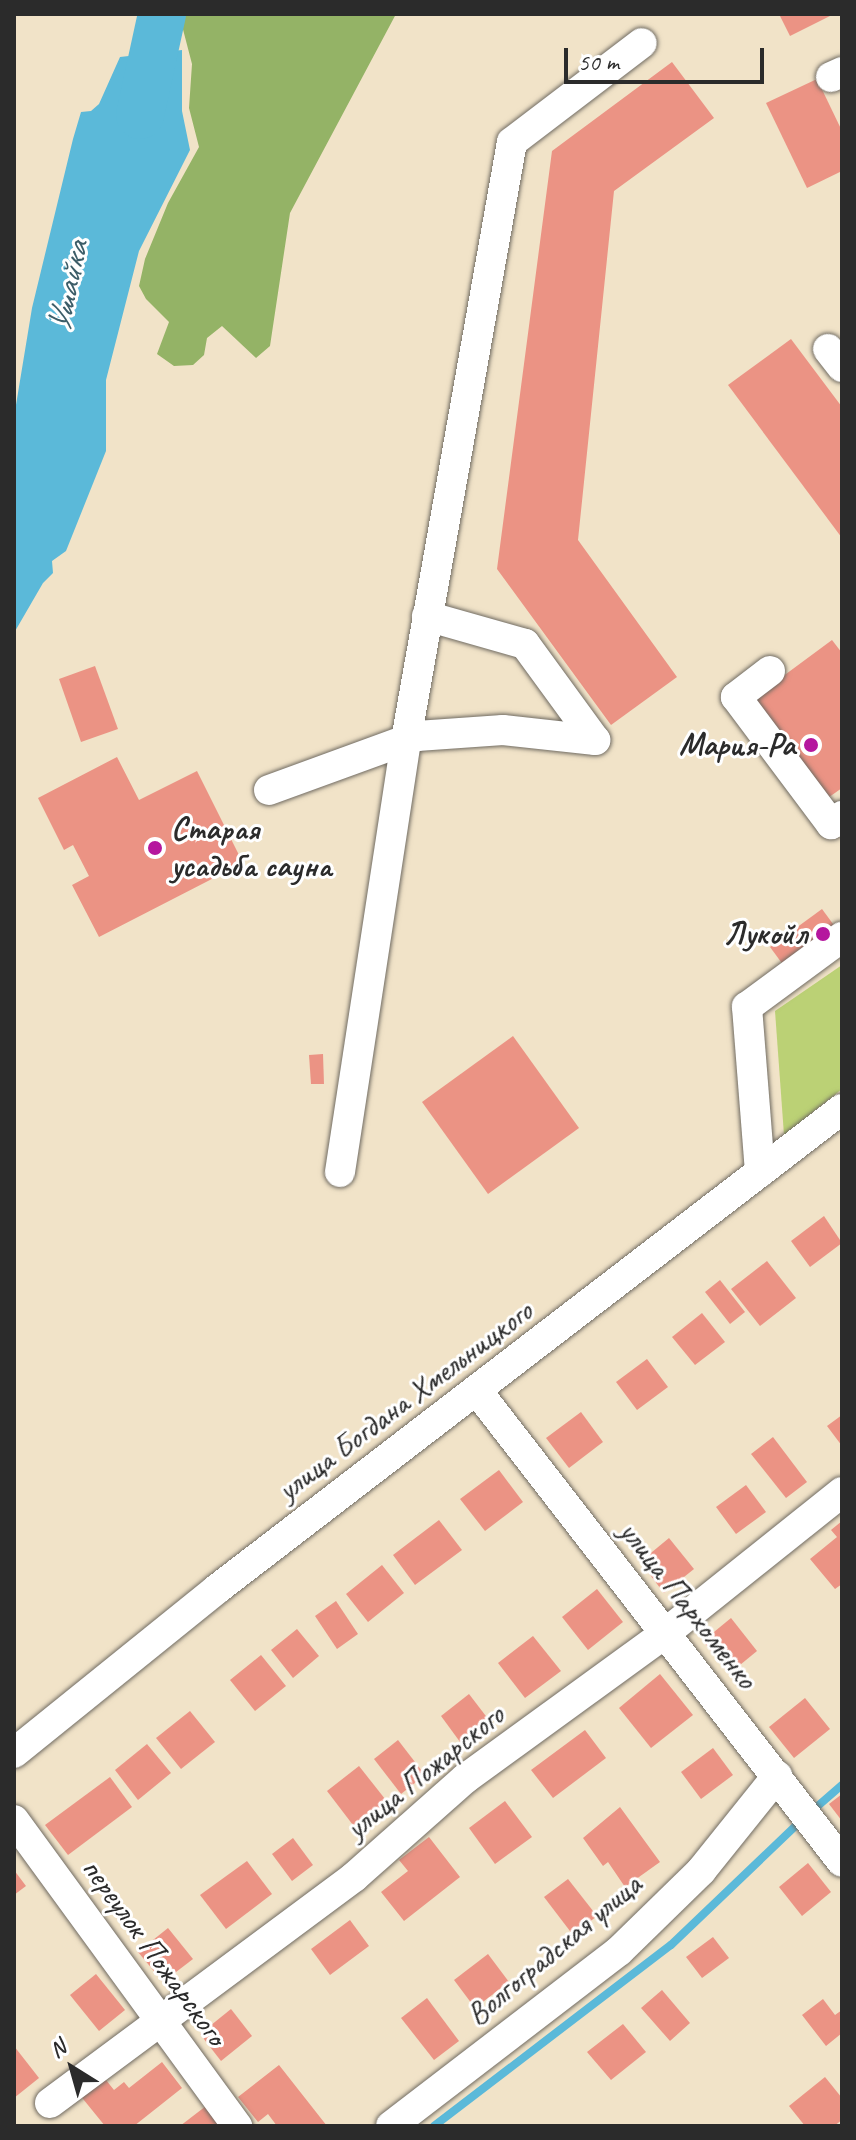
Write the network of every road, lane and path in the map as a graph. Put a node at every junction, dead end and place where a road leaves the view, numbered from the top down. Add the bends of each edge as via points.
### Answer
1 (642, 43) dead end
2 (427, 616) junction
3 (770, 671) dead end
4 (406, 740) junction
5 (269, 790) dead end
6 (842, 816) edge
7 (842, 937) edge
8 (842, 1109) edge
9 (340, 1172) dead end
10 (760, 1172) junction
11 (478, 1392) junction
12 (842, 1492) edge
13 (663, 1635) junction
14 (14, 1753) edge
15 (777, 1776) junction
16 (14, 1820) edge
17 (842, 1862) edge
18 (159, 2022) junction
19 (50, 2103) dead end
20 (237, 2126) edge
21 (391, 2126) edge

1 - 2 street via 512,142
2 - 4 street
2 - 4 street via 525,644 595,740 503,730
3 - 6 street via 736,697 831,824
4 - 5 street
4 - 9 street
7 - 10 street via 747,1007
8 - 10 street, улица Богдана Хмельницкого
10 - 11 street, улица Богдана Хмельницкого
11 - 13 street, улица Пархоменко
11 - 14 street, улица Богдана Хмельницкого via 217,1589
12 - 13 street, улица Пожарского
13 - 15 street, улица Пархоменко
13 - 18 street, улица Пожарского via 466,1778 354,1877
15 - 17 street, улица Пархоменко
15 - 21 street, Волгоградская улица via 701,1871 619,1951
16 - 18 street, переулок Пожарского
18 - 19 street, улица Пожарского
18 - 20 street, переулок Пожарского

